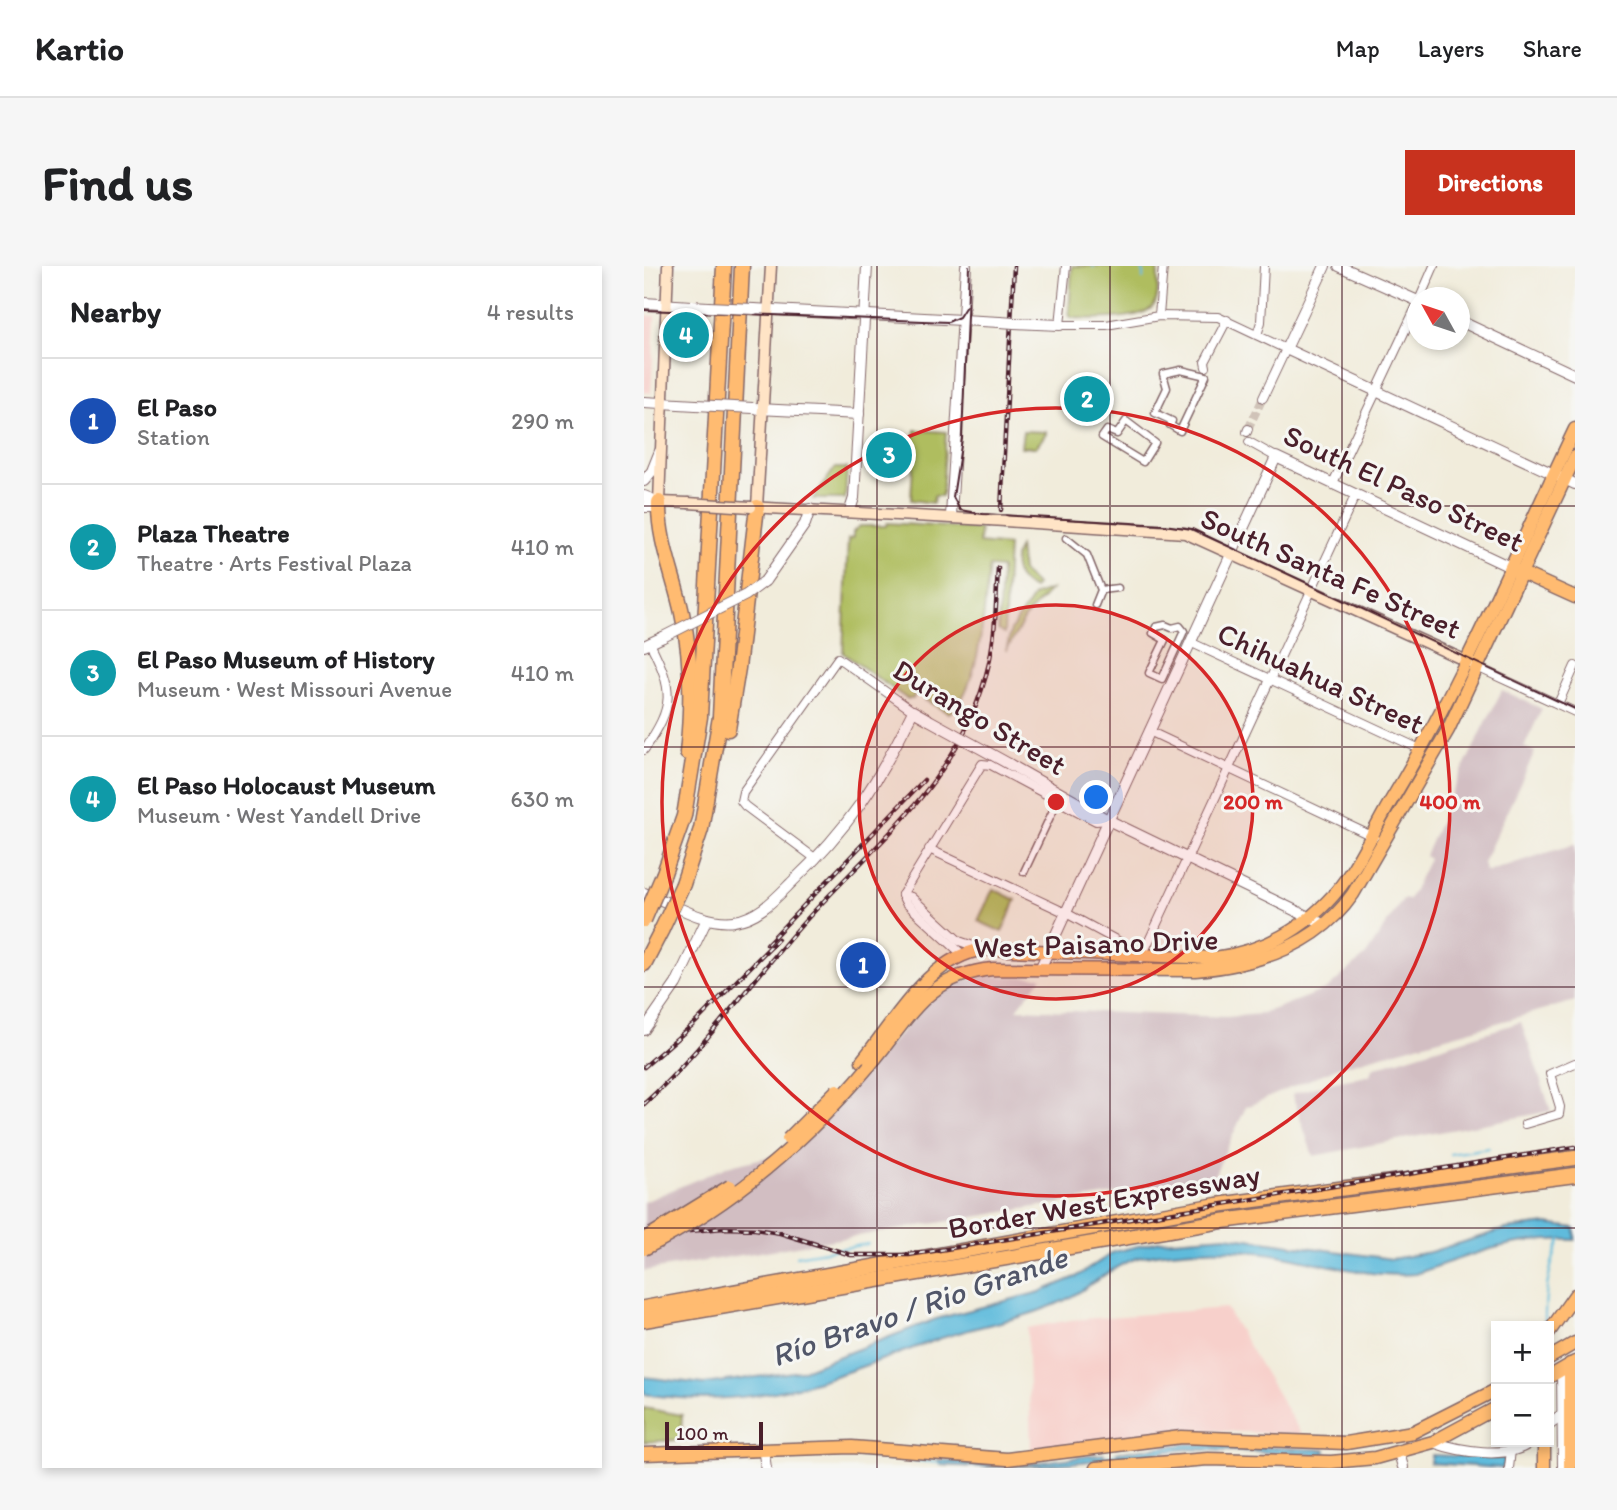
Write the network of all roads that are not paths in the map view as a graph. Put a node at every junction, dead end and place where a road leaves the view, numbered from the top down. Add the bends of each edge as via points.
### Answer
1 (668, 266) edge
2 (724, 266) edge
3 (742, 266) edge
4 (771, 266) edge
5 (867, 266) edge
6 (966, 266) edge
7 (1066, 266) edge
8 (1163, 266) edge
9 (1264, 266) edge
10 (1325, 266) edge
11 (1339, 266) edge
12 (1434, 266) edge
13 (1424, 287) edge
14 (1407, 296) edge
15 (644, 303) edge
16 (666, 304) junction
17 (769, 309) junction
18 (865, 314) junction
19 (1159, 316) junction
20 (1227, 320) junction
21 (963, 321) junction
22 (1060, 325) junction
23 (1407, 325) edge
24 (1470, 326) edge
25 (1257, 335) junction
26 (1286, 349) junction
27 (1204, 371) junction
28 (1575, 375) edge
29 (1376, 391) junction
30 (1263, 398) tunnel mouth
31 (644, 402) edge
32 (662, 403) junction
33 (758, 409) junction
34 (859, 414) junction
35 (1575, 429) edge
36 (1102, 437) joint
37 (1249, 442) dead end
38 (660, 451) junction
39 (1276, 457) junction
40 (1575, 457) edge
41 (1564, 479) edge
42 (644, 481) edge
43 (1333, 483) junction
44 (1356, 494) junction
45 (644, 496) edge
46 (659, 502) junction
47 (644, 507) edge
48 (754, 507) junction
49 (810, 509) junction
50 (850, 510) junction
51 (951, 516) junction
52 (1066, 538) dead end
53 (1231, 552) junction
54 (1515, 569) junction
55 (1118, 588) dead end
56 (1101, 590) junction
57 (1312, 590) junction
58 (1575, 597) edge
59 (1095, 605) dead end
60 (1191, 642) junction
61 (647, 645) edge
62 (1472, 664) junction
63 (1575, 666) edge
64 (1149, 673) joint
65 (1270, 679) junction
66 (1558, 704) junction
67 (913, 711) junction
68 (1575, 712) edge
69 (1149, 731) junction
70 (644, 750) edge
71 (1427, 753) junction
72 (1228, 769) junction
73 (712, 783) junction
74 (1057, 802) junction
75 (1108, 820) junction
76 (1376, 838) junction
77 (929, 849) junction
78 (1187, 858) junction
79 (816, 859) junction
80 (663, 872) junction
81 (1024, 872) dead end
82 (645, 893) edge
83 (902, 895) junction
84 (644, 913) edge
85 (1066, 913) junction
86 (1311, 917) junction
87 (707, 919) junction
88 (644, 921) edge
89 (1325, 925) junction
90 (985, 949) junction
91 (1048, 951) junction
92 (1142, 954) junction
93 (963, 955) junction
94 (644, 964) edge
95 (993, 969) junction
96 (1040, 969) junction
97 (1138, 970) junction
98 (644, 1030) edge
99 (866, 1063) junction
100 (1575, 1063) edge
101 (1525, 1124) dead end
102 (1575, 1158) edge
103 (1575, 1175) edge
104 (644, 1239) edge
105 (644, 1248) edge
106 (1575, 1295) edge
107 (644, 1308) edge
108 (644, 1320) edge
109 (1554, 1325) edge
110 (1575, 1343) edge
111 (1554, 1356) edge
112 (1562, 1369) edge
113 (1491, 1393) edge
114 (1491, 1411) edge
115 (1559, 1417) edge
116 (1365, 1441) junction
117 (1433, 1442) junction
118 (1522, 1447) edge
119 (1544, 1447) edge
120 (1573, 1447) edge
121 (759, 1449) junction
122 (1399, 1453) junction
123 (644, 1454) edge
124 (1511, 1454) junction
125 (1111, 1455) junction
126 (1224, 1463) edge
127 (1274, 1464) edge
128 (1331, 1465) edge
129 (766, 1468) edge
130 (1096, 1468) edge
131 (1403, 1468) edge
132 (1413, 1468) edge
133 (1509, 1468) edge
134 (1544, 1468) edge
135 (1562, 1468) edge
136 (1570, 1468) edge

1 - 16 main road
2 - 80 highway via 700,717 684,816
3 - 73 highway via 720,718
4 - 17 main road
5 - 18 street
6 - 21 street
7 - 22 street
8 - 19 street
9 - 25 street
10 - 26 street
11 - 14 street
12 - 13 street
15 - 16 street
16 - 17 street, bridge
16 - 32 main road
17 - 18 street
17 - 33 main road
18 - 21 street
18 - 34 street
19 - 20 street
19 - 22 street via 1106,325
20 - 25 street
20 - 27 street
21 - 22 street, bridge
21 - 51 street
23 - 29 street
24 - 28 street
25 - 26 street
26 - 29 street
26 - 30 street
27 - 27 street via 1163,374 1167,388 1155,413 1180,431 1206,376
29 - 41 street
29 - 43 street
31 - 32 street
32 - 33 street, bridge
32 - 38 main road
33 - 34 street
33 - 48 main road
34 - 50 street
35 - 41 main road
36 - 36 street via 1107,430 1117,434 1126,421 1155,443 1143,462
37 - 39 street, South El Paso Street
38 - 42 street
38 - 46 main road
39 - 43 street, South El Paso Street
39 - 53 street
40 - 41 main road
41 - 54 main road, West Paisano Drive
43 - 44 street, South El Paso Street
44 - 54 street, South El Paso Street
44 - 57 street
45 - 46 street
46 - 47 street
46 - 48 main road, South Santa Fe Street, bridge
46 - 80 highway via 661,533 684,623 690,681 682,786
48 - 49 main road, South Santa Fe Street
48 - 73 highway via 738,668 720,764
49 - 50 main road, South Santa Fe Street
49 - 61 street, bridge via 805,524 765,581
50 - 51 main road, South Santa Fe Street
51 - 53 main road, South Santa Fe Street, bridge via 1180,532
52 - 56 street via 1087,555
53 - 57 main road, South Santa Fe Street
53 - 60 street
54 - 58 main road, South El Paso Street
54 - 62 main road, West Paisano Drive
55 - 56 street
56 - 59 street
57 - 62 main road, South Santa Fe Street
57 - 65 street
60 - 65 street, Chihuahua Street
60 - 69 street
61 - 70 street via 664,670 669,700 661,726
62 - 66 street
62 - 71 main road, West Paisano Drive
63 - 66 street
64 - 64 street via 1162,679 1183,634 1181,627 1156,627 1153,633 1165,640
65 - 71 street, Chihuahua Street
65 - 72 street
66 - 68 street
67 - 75 street, Durango Street, bridge
67 - 79 street via 864,802
67 - 79 street, Durango Street via 838,658 743,792 741,801
69 - 72 street
69 - 75 street
71 - 76 main road, West Paisano Drive
72 - 76 street
72 - 78 street
73 - 94 highway, bridge via 683,884
74 - 75 street via 1097,821
74 - 77 street via 982,764
74 - 81 street
75 - 78 street, Durango Street
75 - 85 street
76 - 86 main road, West Paisano Drive via 1342,886
76 - 89 main road, West Paisano Drive via 1353,894
77 - 83 street
77 - 85 street
78 - 86 street, Durango Street
78 - 92 street
79 - 87 street via 757,913 733,921
80 - 84 highway, bridge
80 - 88 highway, bridge
82 - 87 street
83 - 90 street via 911,897 959,940
83 - 93 street
85 - 91 street
85 - 92 street
86 - 89 street, Durango Street
86 - 92 main road, West Paisano Drive via 1276,940 1227,956
87 - 98 street via 676,984
89 - 97 main road, West Paisano Drive via 1287,948 1225,967
90 - 91 main road, West Paisano Drive
90 - 93 main road, West Paisano Drive
91 - 92 main road, West Paisano Drive
91 - 96 street
92 - 97 street
93 - 95 main road
93 - 99 main road, West Paisano Drive via 933,974
95 - 96 main road, West Paisano Drive
95 - 99 main road, West Paisano Drive via 960,974 937,986
96 - 97 main road, West Paisano Drive
99 - 104 main road, West Paisano Drive, bridge via 769,1156 709,1201
99 - 105 main road, West Paisano Drive, bridge via 814,1127 759,1175 701,1216
100 - 101 street via 1550,1074 1559,1114
102 - 107 highway, Border West Expressway via 1217,1205
103 - 108 highway, Border West Expressway via 1222,1221
106 - 109 main road
110 - 111 main road
112 - 115 main road
113 - 116 main road via 1423,1428
114 - 117 main road
115 - 120 main road
115 - 135 street
116 - 125 main road via 1181,1437
116 - 128 main road via 1337,1453
117 - 122 main road
117 - 124 street
118 - 124 street
119 - 134 main road
120 - 136 main road
121 - 123 main road
121 - 125 main road via 852,1447 1007,1459
121 - 129 street
122 - 128 main road
122 - 131 street
124 - 133 street
125 - 126 main road
125 - 130 main road
126 - 127 main road
127 - 128 main road
131 - 132 street

